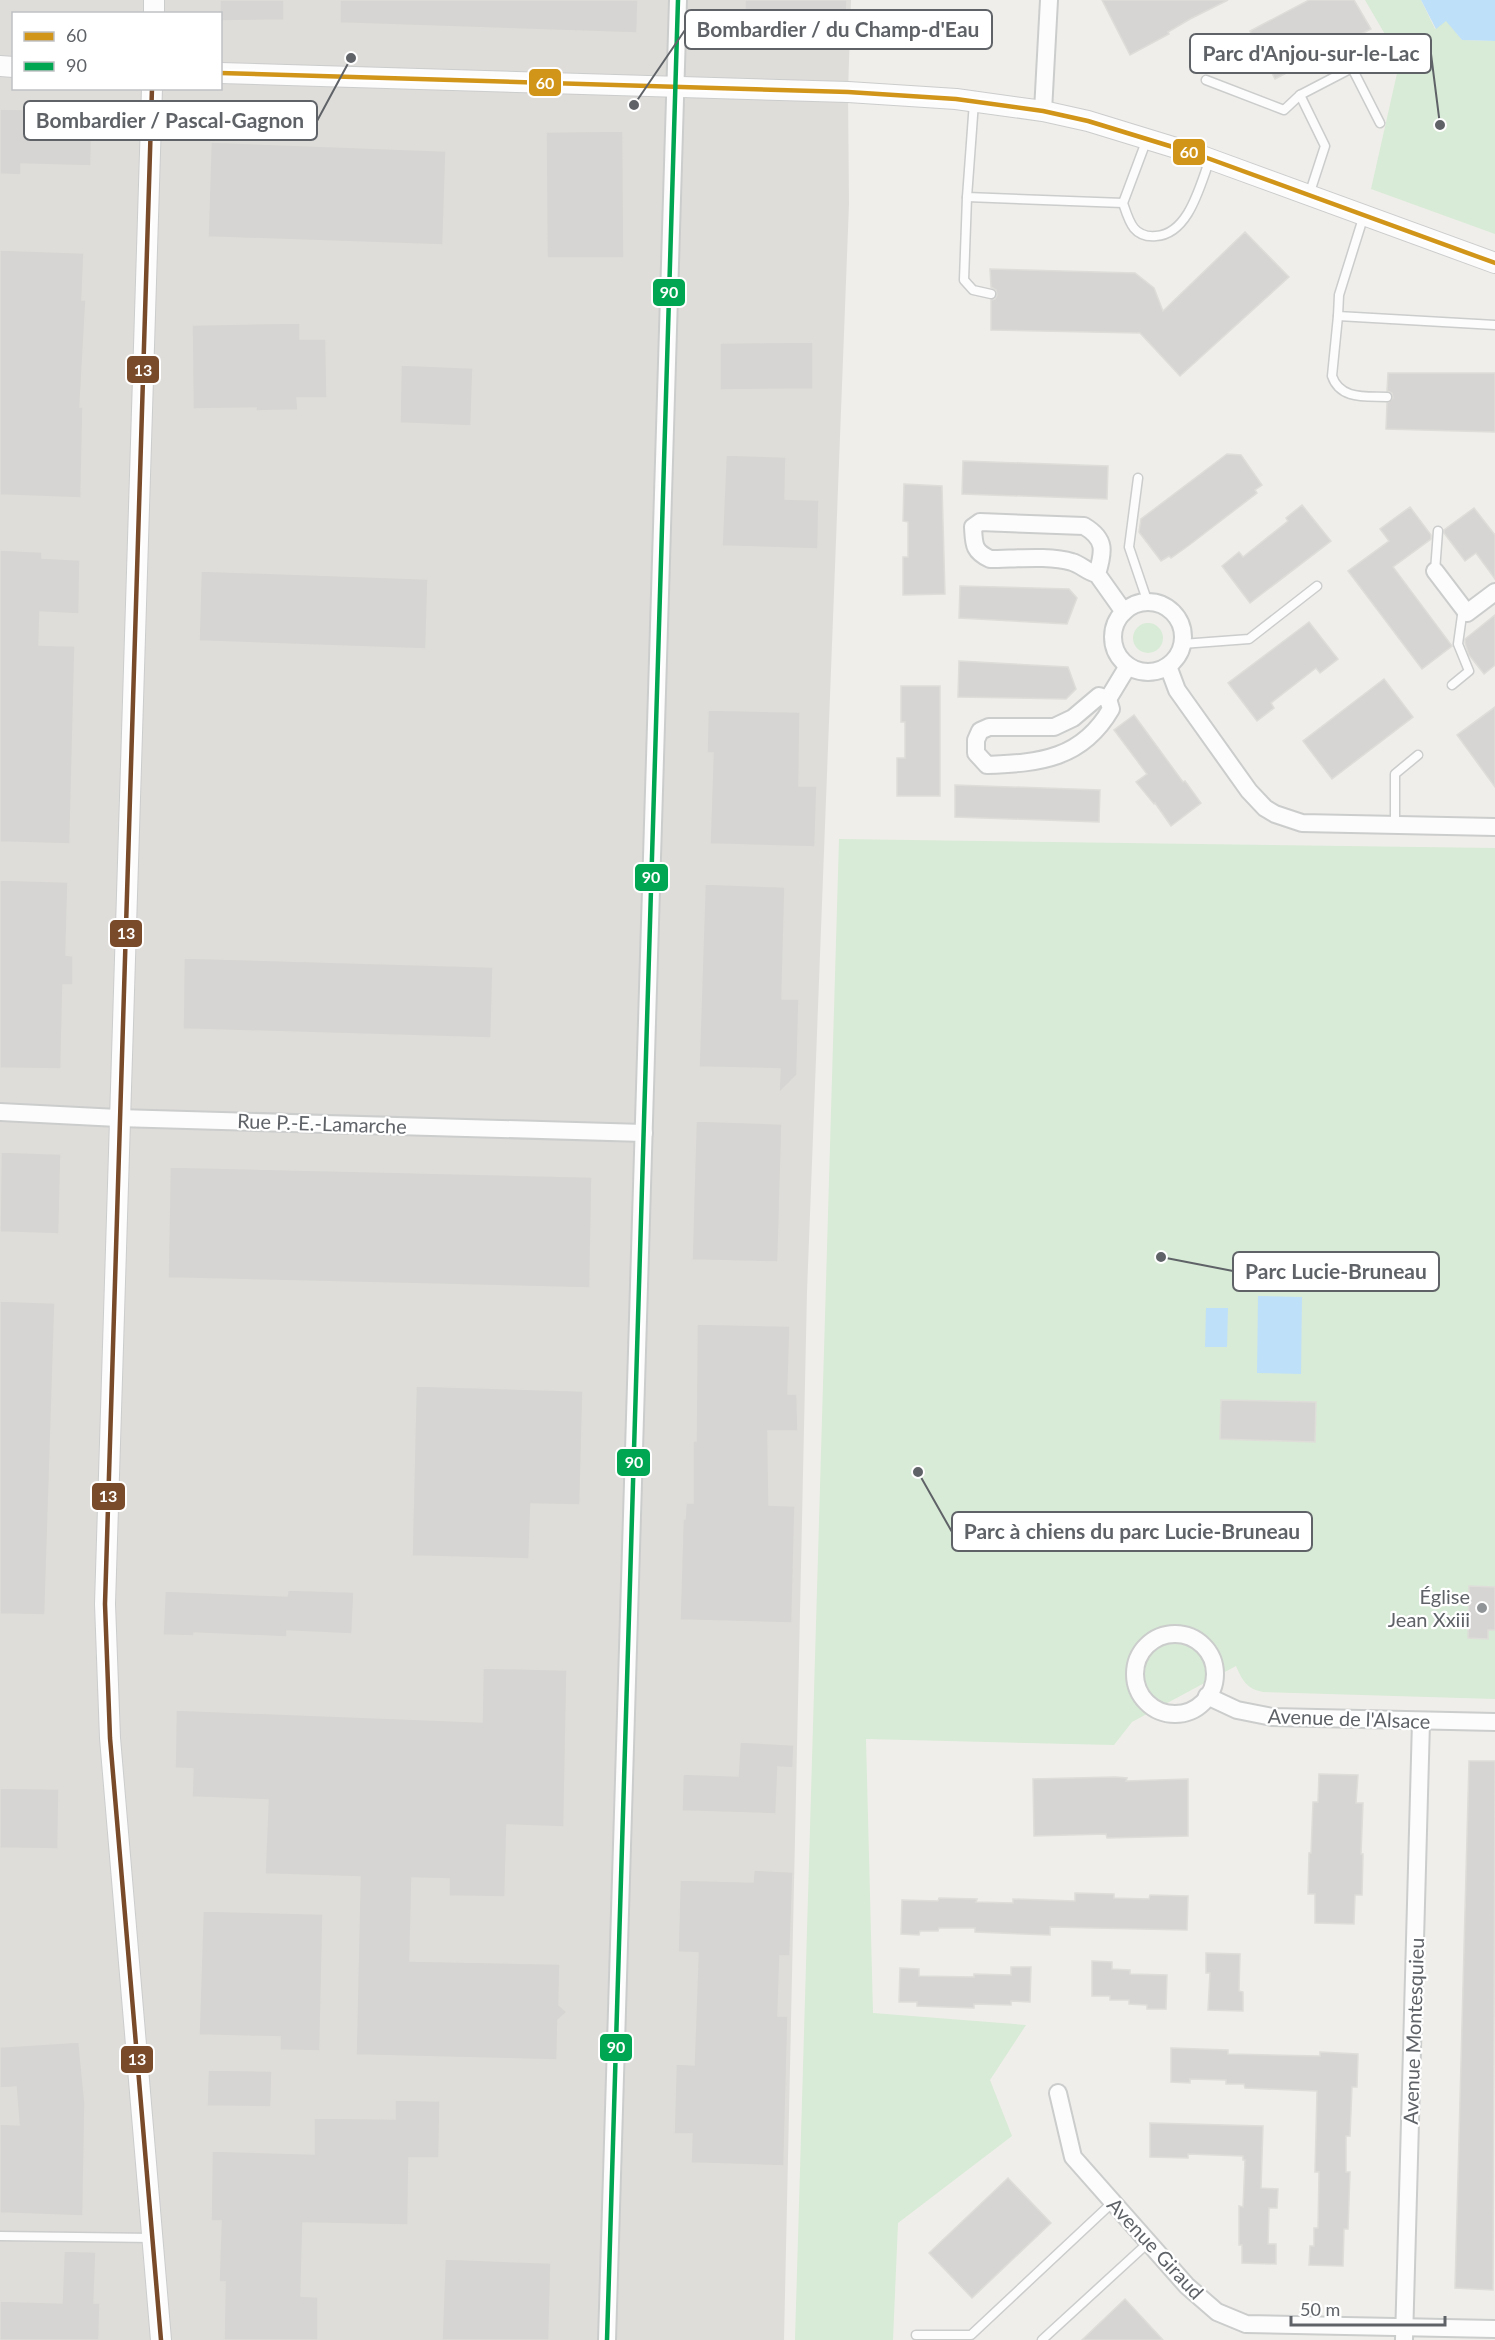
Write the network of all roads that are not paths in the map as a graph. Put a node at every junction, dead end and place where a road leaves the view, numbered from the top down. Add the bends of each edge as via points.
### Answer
1 (678, 0) edge
2 (1051, 1) edge
3 (222, 73) edge
4 (1206, 80) dead end
5 (676, 87) junction
6 (152, 90) edge
7 (1300, 95) junction
8 (974, 102) junction
9 (1043, 111) junction
10 (1380, 123) dead end
11 (1147, 138) junction
12 (1210, 159) junction
13 (1309, 195) junction
14 (967, 197) junction
15 (1122, 204) junction
16 (1364, 215) junction
17 (1495, 263) edge
18 (991, 294) dead end
19 (1338, 316) junction
20 (1495, 325) edge
21 (1387, 397) dead end
22 (1138, 478) dead end
23 (1438, 531) dead end
24 (1435, 571) joint
25 (1097, 574) junction
26 (1317, 586) dead end
27 (1495, 592) edge
28 (1148, 603) junction
29 (1463, 608) junction
30 (1124, 612) junction
31 (1182, 644) junction
32 (1128, 666) junction
33 (1168, 666) junction
34 (1452, 685) dead end
35 (1108, 699) junction
36 (1418, 755) dead end
37 (1395, 825) junction
38 (1495, 827) edge
39 (0, 1112) edge
40 (118, 1118) junction
41 (644, 1133) junction
42 (1208, 1696) junction
43 (1421, 1722) junction
44 (1495, 1722) edge
45 (1058, 2093) dead end
46 (1113, 2202) junction
47 (0, 2236) edge
48 (153, 2238) junction
49 (1149, 2242) junction
50 (1495, 2329) edge
51 (1404, 2333) edge
52 (916, 2335) dead end
53 (161, 2340) edge
54 (607, 2340) edge
55 (1042, 2340) edge

1 - 5 street
2 - 9 street
3 - 5 street
4 - 7 lane via 1284,110
5 - 8 street via 869,93
5 - 41 street
6 - 40 street
7 - 10 lane via 1352,68
7 - 13 lane via 1325,146
8 - 9 street
8 - 14 lane
9 - 11 street
11 - 12 street
11 - 15 lane
12 - 13 street
12 - 15 lane via 1189,210 1164,235 1136,232
13 - 16 street
14 - 15 lane
14 - 18 lane via 964,280 973,291
16 - 17 street
16 - 19 lane via 1339,295
19 - 20 lane
19 - 21 lane via 1332,376 1336,386 1345,394
22 - 28 lane via 1129,547
23 - 24 lane
24 - 29 street
25 - 25 street via 1102,544 1084,526 980,522 973,527 974,544 980,554 990,559 1061,559
25 - 30 street
26 - 31 lane via 1249,639
27 - 29 street via 1467,613
28 - 30 street
28 - 31 street via 1156,603 1175,615 1181,625
29 - 34 lane via 1458,644 1469,671
30 - 32 street via 1113,640
31 - 33 street
32 - 33 street via 1144,672
32 - 35 street
33 - 37 street via 1177,690 1265,808 1302,823
35 - 35 street via 1099,696 1073,718 1054,727 980,730 976,753 987,765 1028,764 1071,750 1104,721 1111,709
36 - 37 lane via 1395,774
37 - 38 street
39 - 40 street, Rue P.-E.-Lamarche
40 - 41 street, Rue P.-E.-Lamarche
40 - 48 street via 106,1666
41 - 54 street
42 - 42 street via 1214,1672 1207,1651 1196,1640 1184,1635 1165,1635 1148,1644 1140,1654 1135,1672 1139,1692 1159,1710 1185,1712
42 - 43 street, Avenue de l'Alsace via 1237,1710 1272,1717
43 - 44 street, Avenue de l'Alsace
43 - 51 street, Avenue Montesquieu
45 - 46 street, Avenue Giraud via 1072,2157
46 - 49 street, Avenue Giraud
46 - 52 lane via 971,2335
47 - 48 lane
48 - 53 street
49 - 51 street, Avenue Giraud via 1187,2286 1217,2312 1246,2324
49 - 55 lane
50 - 51 street, Avenue Giraud

